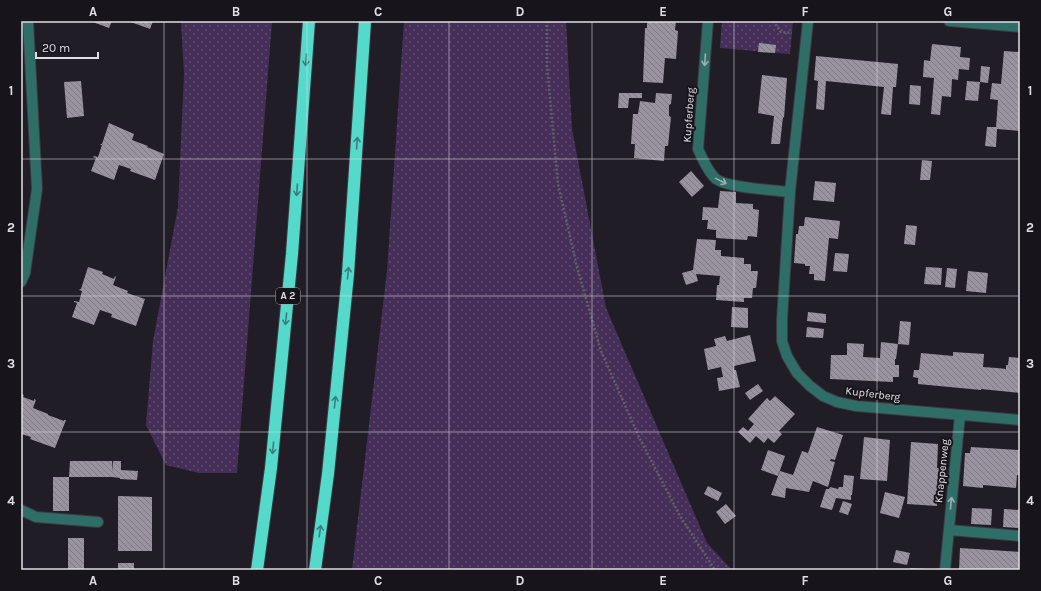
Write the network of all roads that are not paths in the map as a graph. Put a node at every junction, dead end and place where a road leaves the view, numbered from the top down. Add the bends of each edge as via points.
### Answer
1 (28, 21) edge
2 (309, 21) edge
3 (365, 21) edge
4 (708, 21) edge
5 (808, 21) edge
6 (949, 21) edge
7 (1020, 27) edge
8 (790, 192) junction
9 (21, 282) edge
10 (960, 415) junction
11 (1020, 420) edge
12 (21, 510) edge
13 (98, 522) dead end
14 (949, 530) junction
15 (1020, 536) edge
16 (257, 570) edge
17 (314, 570) edge
18 (945, 570) edge

1 - 9 street via 37,189 25,273
2 -> 16 highway, A 2 via 292,254 271,468
17 -> 3 highway via 328,474 348,274
4 -> 8 street, Kupferberg via 698,149 704,162 716,179 731,186
5 - 8 street, Kupferberg
6 - 7 street
8 - 10 street, Kupferberg via 782,341 797,373 823,396 837,402
10 - 11 street, Kupferberg
14 -> 10 street, Knappenweg
12 - 13 street via 36,517
14 - 15 street
14 - 18 street, Knappenweg

